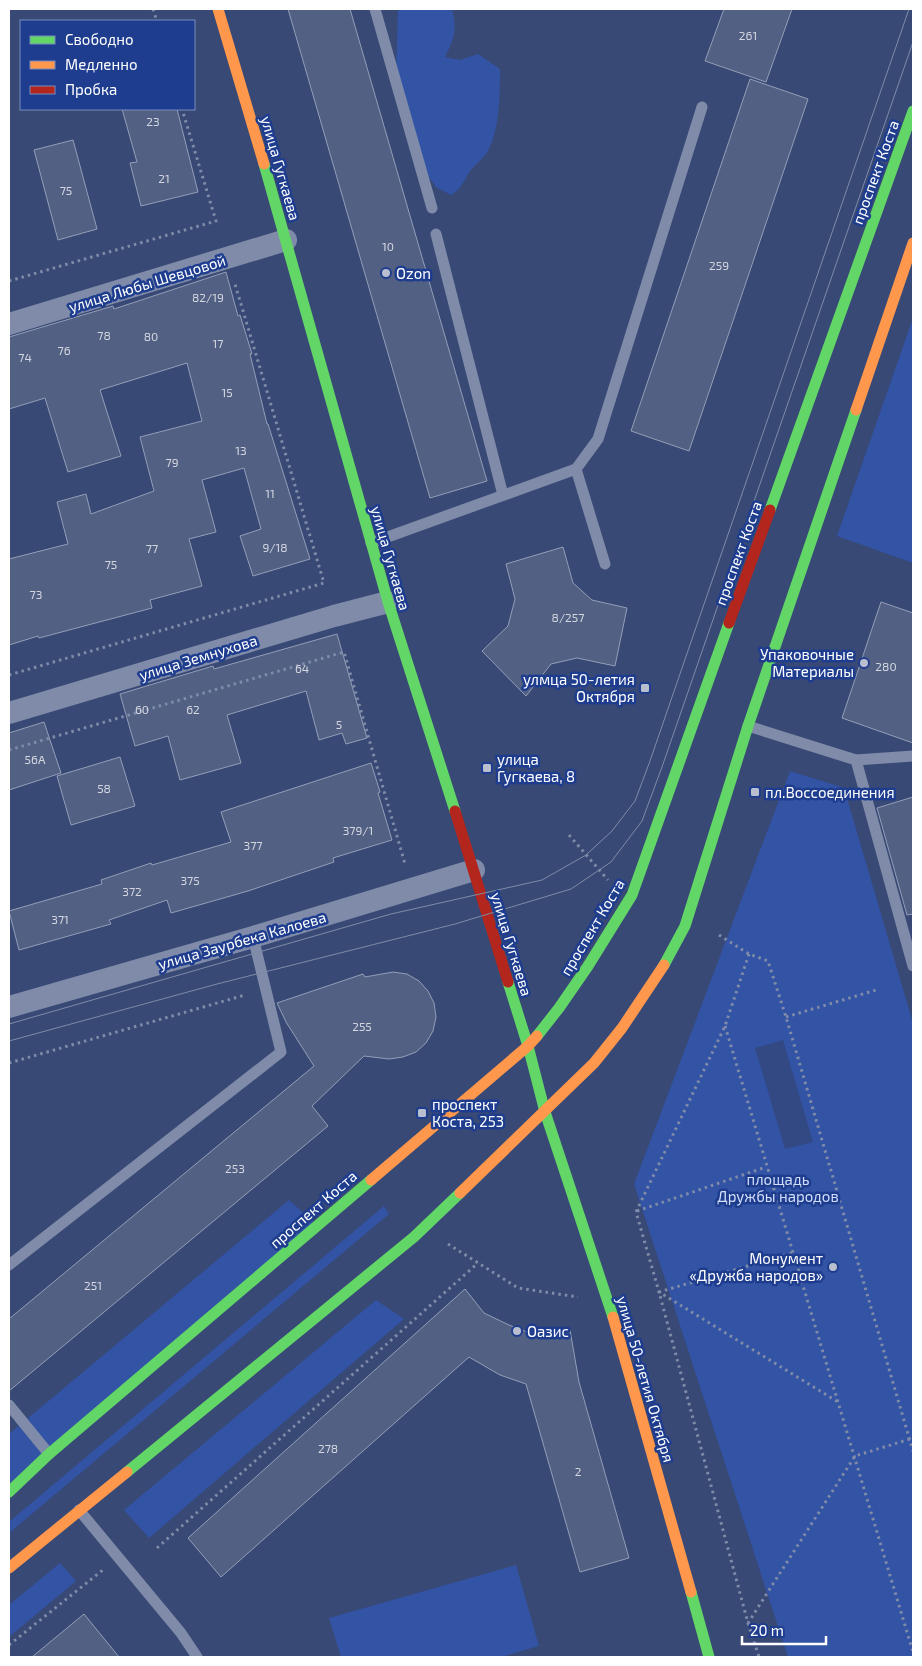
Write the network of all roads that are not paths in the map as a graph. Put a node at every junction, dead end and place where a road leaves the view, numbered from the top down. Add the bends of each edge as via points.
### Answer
1 (218, 9) edge
2 (375, 9) edge
3 (702, 107) dead end
4 (913, 111) edge
5 (432, 208) dead end
6 (436, 234) dead end
7 (286, 240) junction
8 (913, 243) edge
9 (9, 324) edge
10 (576, 469) junction
11 (503, 495) junction
12 (371, 543) junction
13 (605, 564) dead end
14 (388, 602) junction
15 (9, 713) edge
16 (748, 726) junction
17 (913, 756) edge
18 (856, 760) junction
19 (474, 870) junction
20 (253, 937) junction
21 (913, 966) edge
22 (9, 1007) edge
23 (528, 1046) junction
24 (545, 1112) junction
25 (9, 1265) edge
26 (9, 1405) edge
27 (50, 1454) junction
28 (10, 1488) edge
29 (79, 1510) junction
30 (9, 1568) edge
31 (197, 1657) edge
32 (709, 1657) edge

1 - 7 main road, улица Гугкаева
2 - 5 lane
3 - 10 lane via 598,439
4 - 23 main road, проспект Коста via 632,895 559,1008
6 - 11 lane
7 - 9 street, улица Любы Шевцовой
7 - 12 main road, улица Гугкаева
8 - 16 main road
10 - 11 lane
10 - 13 lane
11 - 12 lane
12 - 14 main road, улица Гугкаева
14 - 15 street, улица Земнухова
14 - 19 main road, улица Гугкаева
16 - 18 lane
16 - 24 main road via 685,926 661,970 622,1028 594,1063
17 - 18 lane
18 - 21 lane
19 - 20 street, улица Заурбека Калоева
19 - 23 main road, улица Гугкаева
20 - 22 street, улица Заурбека Калоева
20 - 25 lane via 281,1052
23 - 24 main road, улица Гугкаева
23 - 27 main road, проспект Коста
24 - 29 main road via 414,1237
24 - 32 main road, улица 50-летия Октября via 608,1298
26 - 27 lane
27 - 28 main road, проспект Коста
29 - 30 main road
29 - 31 lane via 120,1557

